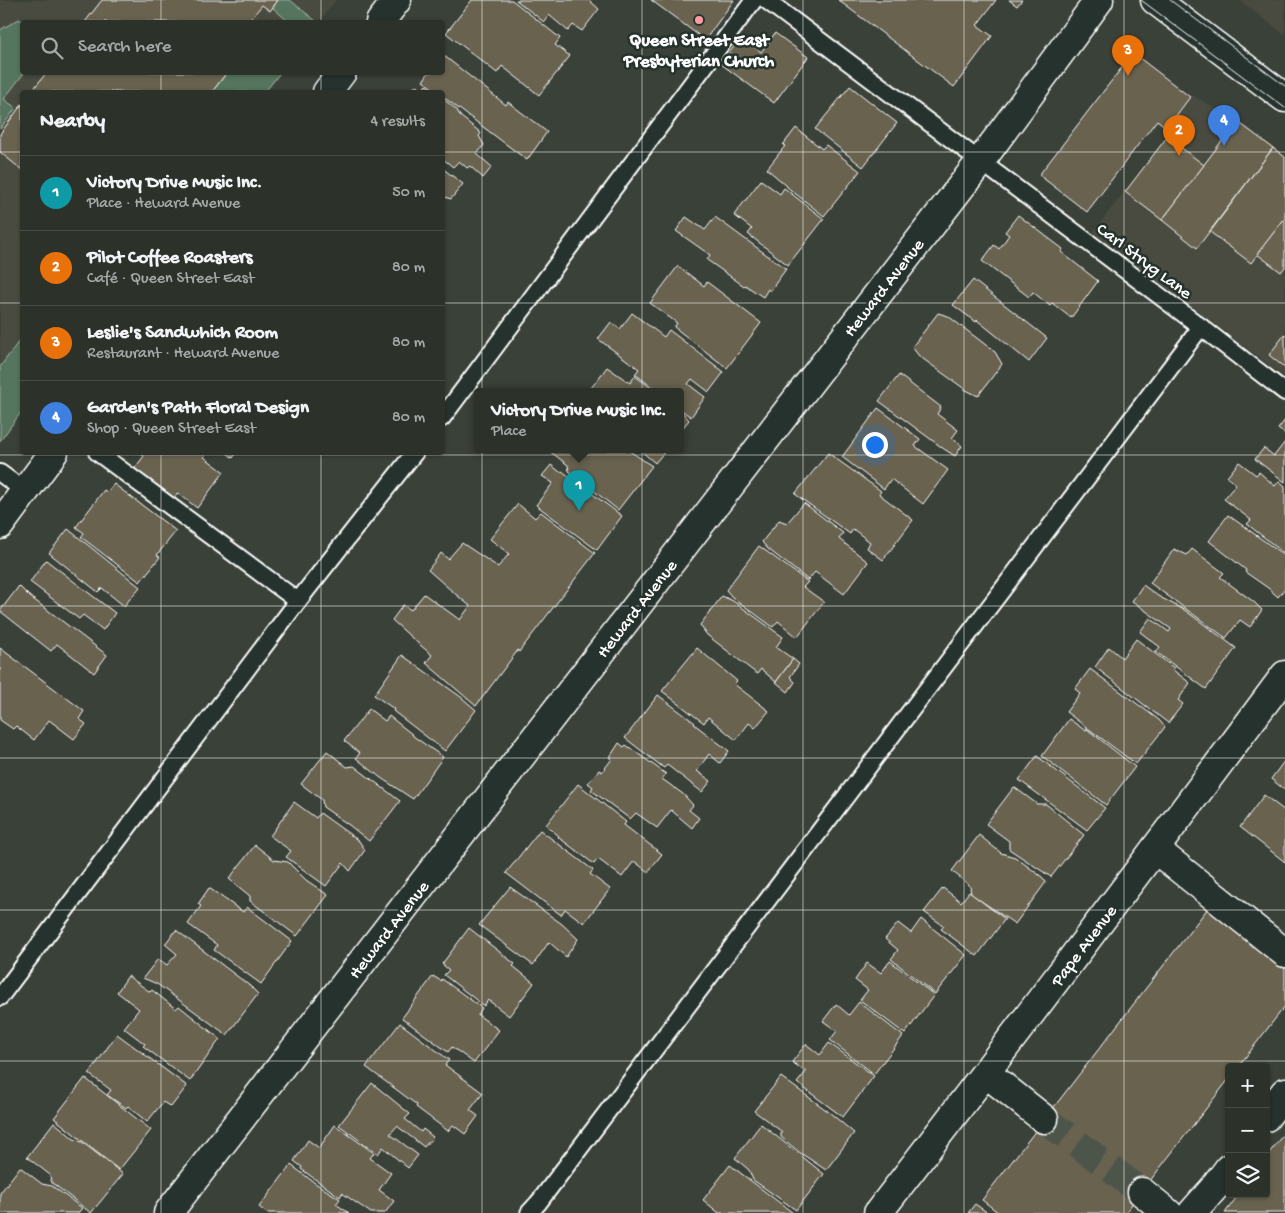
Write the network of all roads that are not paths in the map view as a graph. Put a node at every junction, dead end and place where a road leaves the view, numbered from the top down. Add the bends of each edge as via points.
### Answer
1 (397, 0) edge
2 (754, 0) edge
3 (766, 0) edge
4 (1099, 0) edge
5 (1156, 0) edge
6 (382, 20) edge
7 (340, 75) edge
8 (328, 90) edge
9 (1285, 98) edge
10 (980, 162) junction
11 (1201, 327) junction
12 (1285, 392) edge
13 (445, 414) edge
14 (52, 455) edge
15 (101, 455) edge
16 (413, 455) edge
17 (0, 473) edge
18 (26, 492) junction
19 (0, 525) edge
20 (298, 601) junction
21 (1285, 674) edge
22 (1155, 849) junction
23 (1285, 954) edge
24 (2, 991) edge
25 (986, 1073) junction
26 (1285, 1092) edge
27 (1270, 1112) edge
28 (1044, 1119) tunnel mouth
29 (1225, 1173) edge
30 (1142, 1192) tunnel mouth
31 (168, 1213) edge
32 (530, 1213) edge
33 (878, 1213) edge
34 (1168, 1213) edge
35 (1192, 1213) edge

1 - 6 street
2 - 13 lane
3 - 10 lane, Carl Stryg Lane
4 - 10 street, Heward Avenue
5 - 9 street
7 - 8 street
10 - 11 lane, Carl Stryg Lane
10 - 31 street, Heward Avenue
11 - 12 lane, Carl Stryg Lane
11 - 32 lane
14 - 18 street
15 - 20 lane
16 - 20 lane
17 - 18 lane
18 - 19 street
20 - 24 lane
21 - 22 street, Pape Avenue
22 - 23 street
22 - 25 street, Pape Avenue
25 - 28 street
25 - 33 street, Pape Avenue
26 - 27 street
29 - 35 street
30 - 34 street

